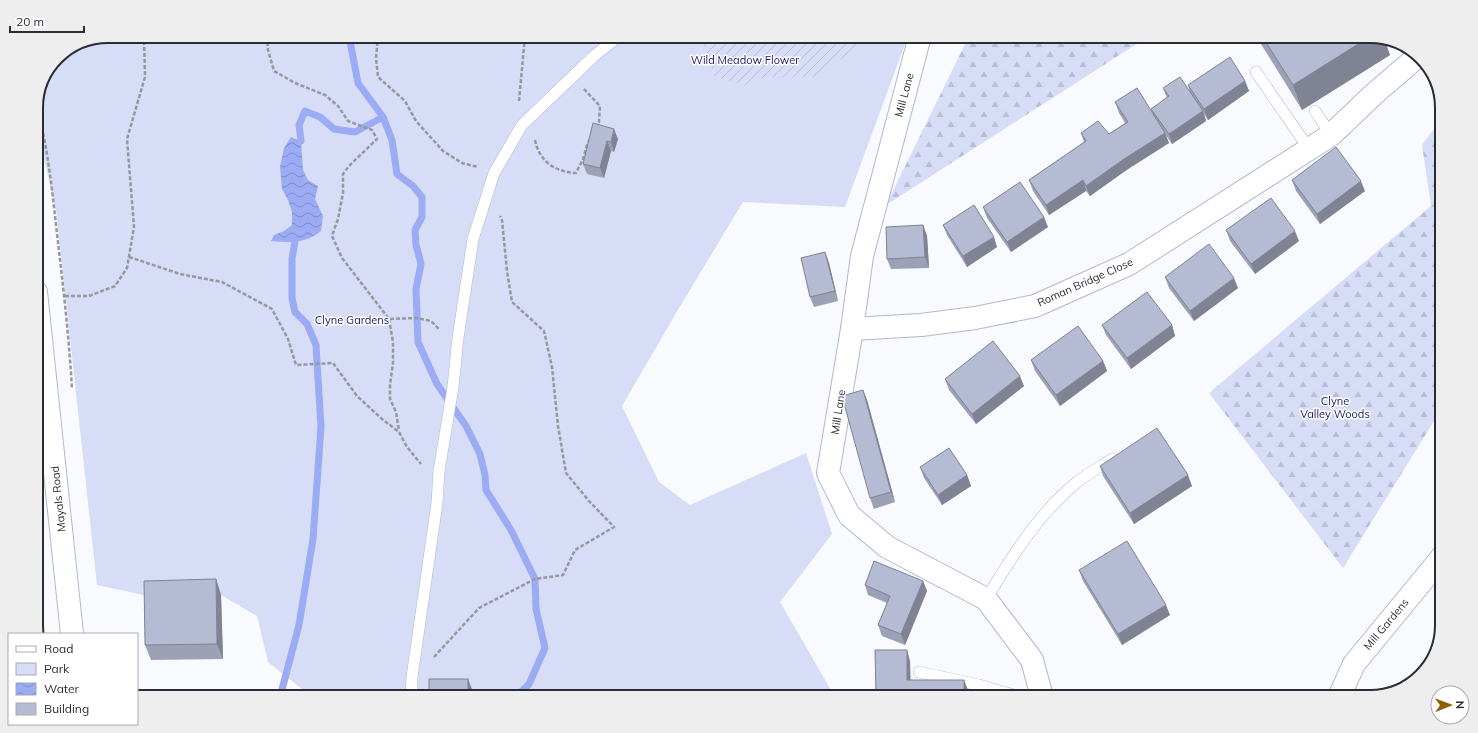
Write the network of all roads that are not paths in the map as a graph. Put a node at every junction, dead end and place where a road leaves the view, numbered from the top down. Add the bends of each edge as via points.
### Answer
1 (610, 43) edge
2 (918, 43) edge
3 (1414, 60) edge
4 (1256, 72) dead end
5 (1315, 111) dead end
6 (1331, 135) junction
7 (1309, 149) junction
8 (852, 328) junction
9 (43, 358) edge
10 (1118, 455) edge
11 (1435, 566) edge
12 (986, 599) junction
13 (72, 633) edge
14 (919, 672) dead end
15 (411, 690) edge
16 (998, 690) edge
17 (1040, 690) edge
18 (1343, 690) edge

1 - 15 lane via 526,122 494,173 472,239
2 - 8 street, Mill Lane via 862,256
3 - 6 street, Roman Bridge Close
4 - 7 lane
5 - 6 lane
6 - 7 street, Roman Bridge Close
7 - 8 street, Roman Bridge Close via 1129,264 1035,306 976,318 921,325
8 - 12 street, Mill Lane via 828,473 849,515 886,547
9 - 13 street, Mayals Road
10 - 12 lane via 1076,483 1040,518
11 - 18 street, Mill Gardens via 1354,664
12 - 17 street, Mill Lane via 1032,660
14 - 16 lane

